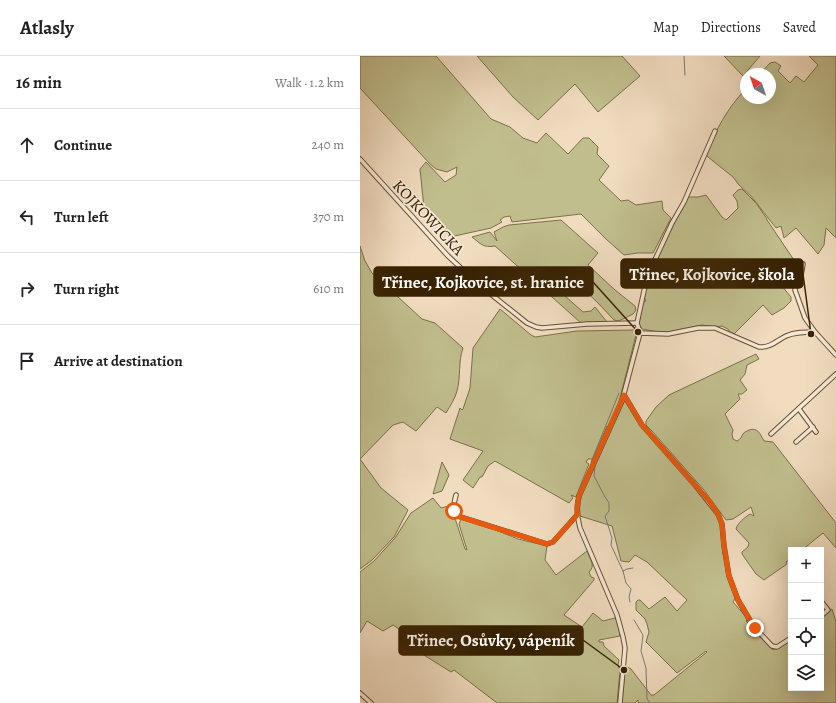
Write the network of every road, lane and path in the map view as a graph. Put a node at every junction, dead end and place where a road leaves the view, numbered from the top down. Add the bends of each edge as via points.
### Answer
1 (715, 131) dead end
2 (360, 159) edge
3 (803, 264) dead end
4 (637, 324) junction
5 (815, 332) junction
6 (640, 333) junction
7 (836, 355) edge
8 (836, 374) edge
9 (624, 395) junction
10 (799, 409) junction
11 (813, 427) junction
12 (816, 432) dead end
13 (771, 434) dead end
14 (796, 442) dead end
15 (456, 495) dead end
16 (577, 515) junction
17 (824, 605) edge
18 (824, 613) edge
19 (788, 640) edge
20 (360, 693) edge
21 (371, 703) edge
22 (620, 703) edge

1 - 4 street via 647,277
2 - 4 street, KOJKOWICKA via 448,256 527,323 542,328 587,324
3 - 5 street via 802,276 795,285 795,290 805,318
4 - 6 street
5 - 6 street via 795,333 762,348 715,328 698,328 668,334
5 - 7 street
6 - 9 street
8 - 10 street
9 - 16 street via 579,496
9 - 19 street via 642,425 718,514 722,524 729,576 738,600 755,628 772,646 780,646
10 - 11 street
10 - 13 street
11 - 12 street
11 - 14 street
15 - 16 street via 454,507 458,516 547,544 553,542
16 - 22 street via 580,528 617,615 623,637 625,648
17 - 18 street via 828,610
20 - 21 street

